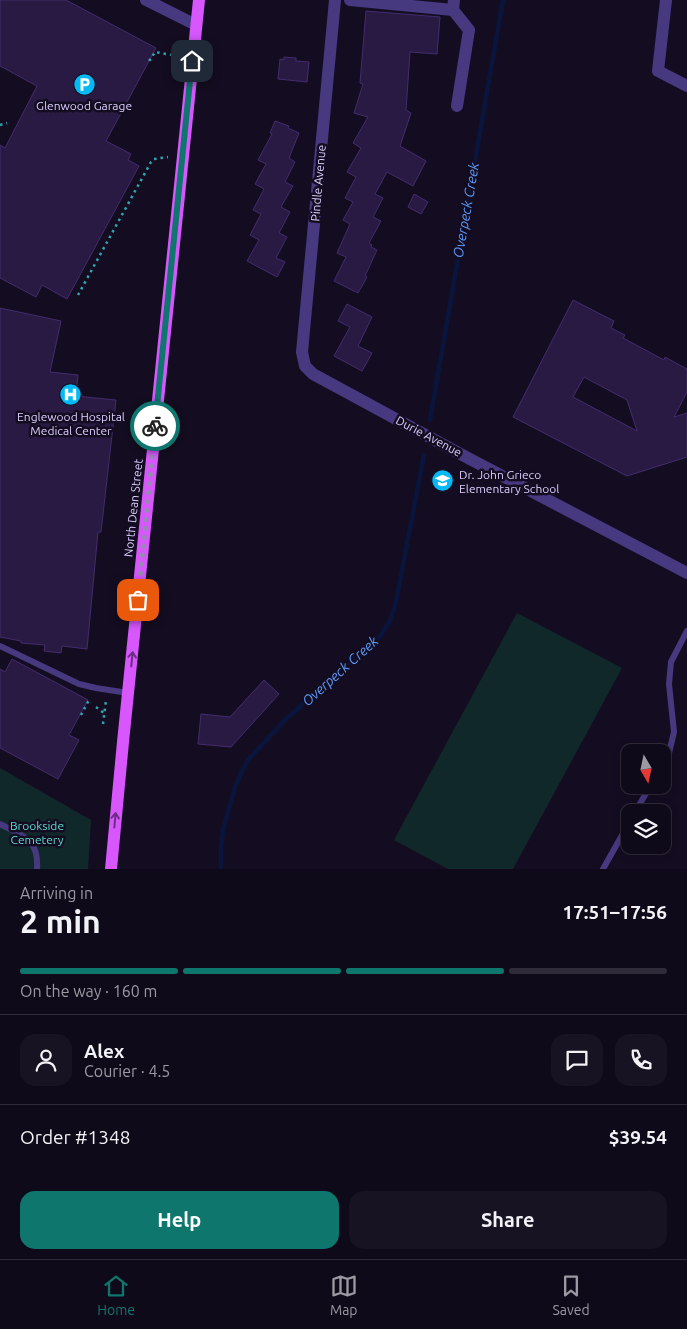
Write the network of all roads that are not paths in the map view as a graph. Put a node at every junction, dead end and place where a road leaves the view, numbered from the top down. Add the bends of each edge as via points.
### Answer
1 (146, 0) edge
2 (199, 0) edge
3 (335, 0) edge
4 (350, 0) edge
5 (666, 0) edge
6 (454, 5) edge
7 (196, 25) junction
8 (687, 86) edge
9 (457, 106) dead end
10 (305, 366) joint
11 (687, 573) edge
12 (687, 631) edge
13 (0, 646) edge
14 (128, 693) junction
15 (671, 745) edge
16 (0, 824) edge
17 (621, 837) edge
18 (37, 869) edge
19 (111, 869) edge
20 (603, 869) edge

1 - 7 street
2 - 7 main road, North Dean Street
3 - 10 street, Pindle Avenue via 302,352
4 - 6 street
5 - 8 street via 658,70
6 - 9 street via 469,30
14 -> 7 main road, North Dean Street
10 - 11 street, Durie Avenue via 313,374 468,458
12 - 15 lane via 671,662 668,684 674,732
13 - 14 lane via 79,684
19 -> 14 main road, North Dean Street
16 - 18 lane via 30,842 36,850
17 - 20 lane

